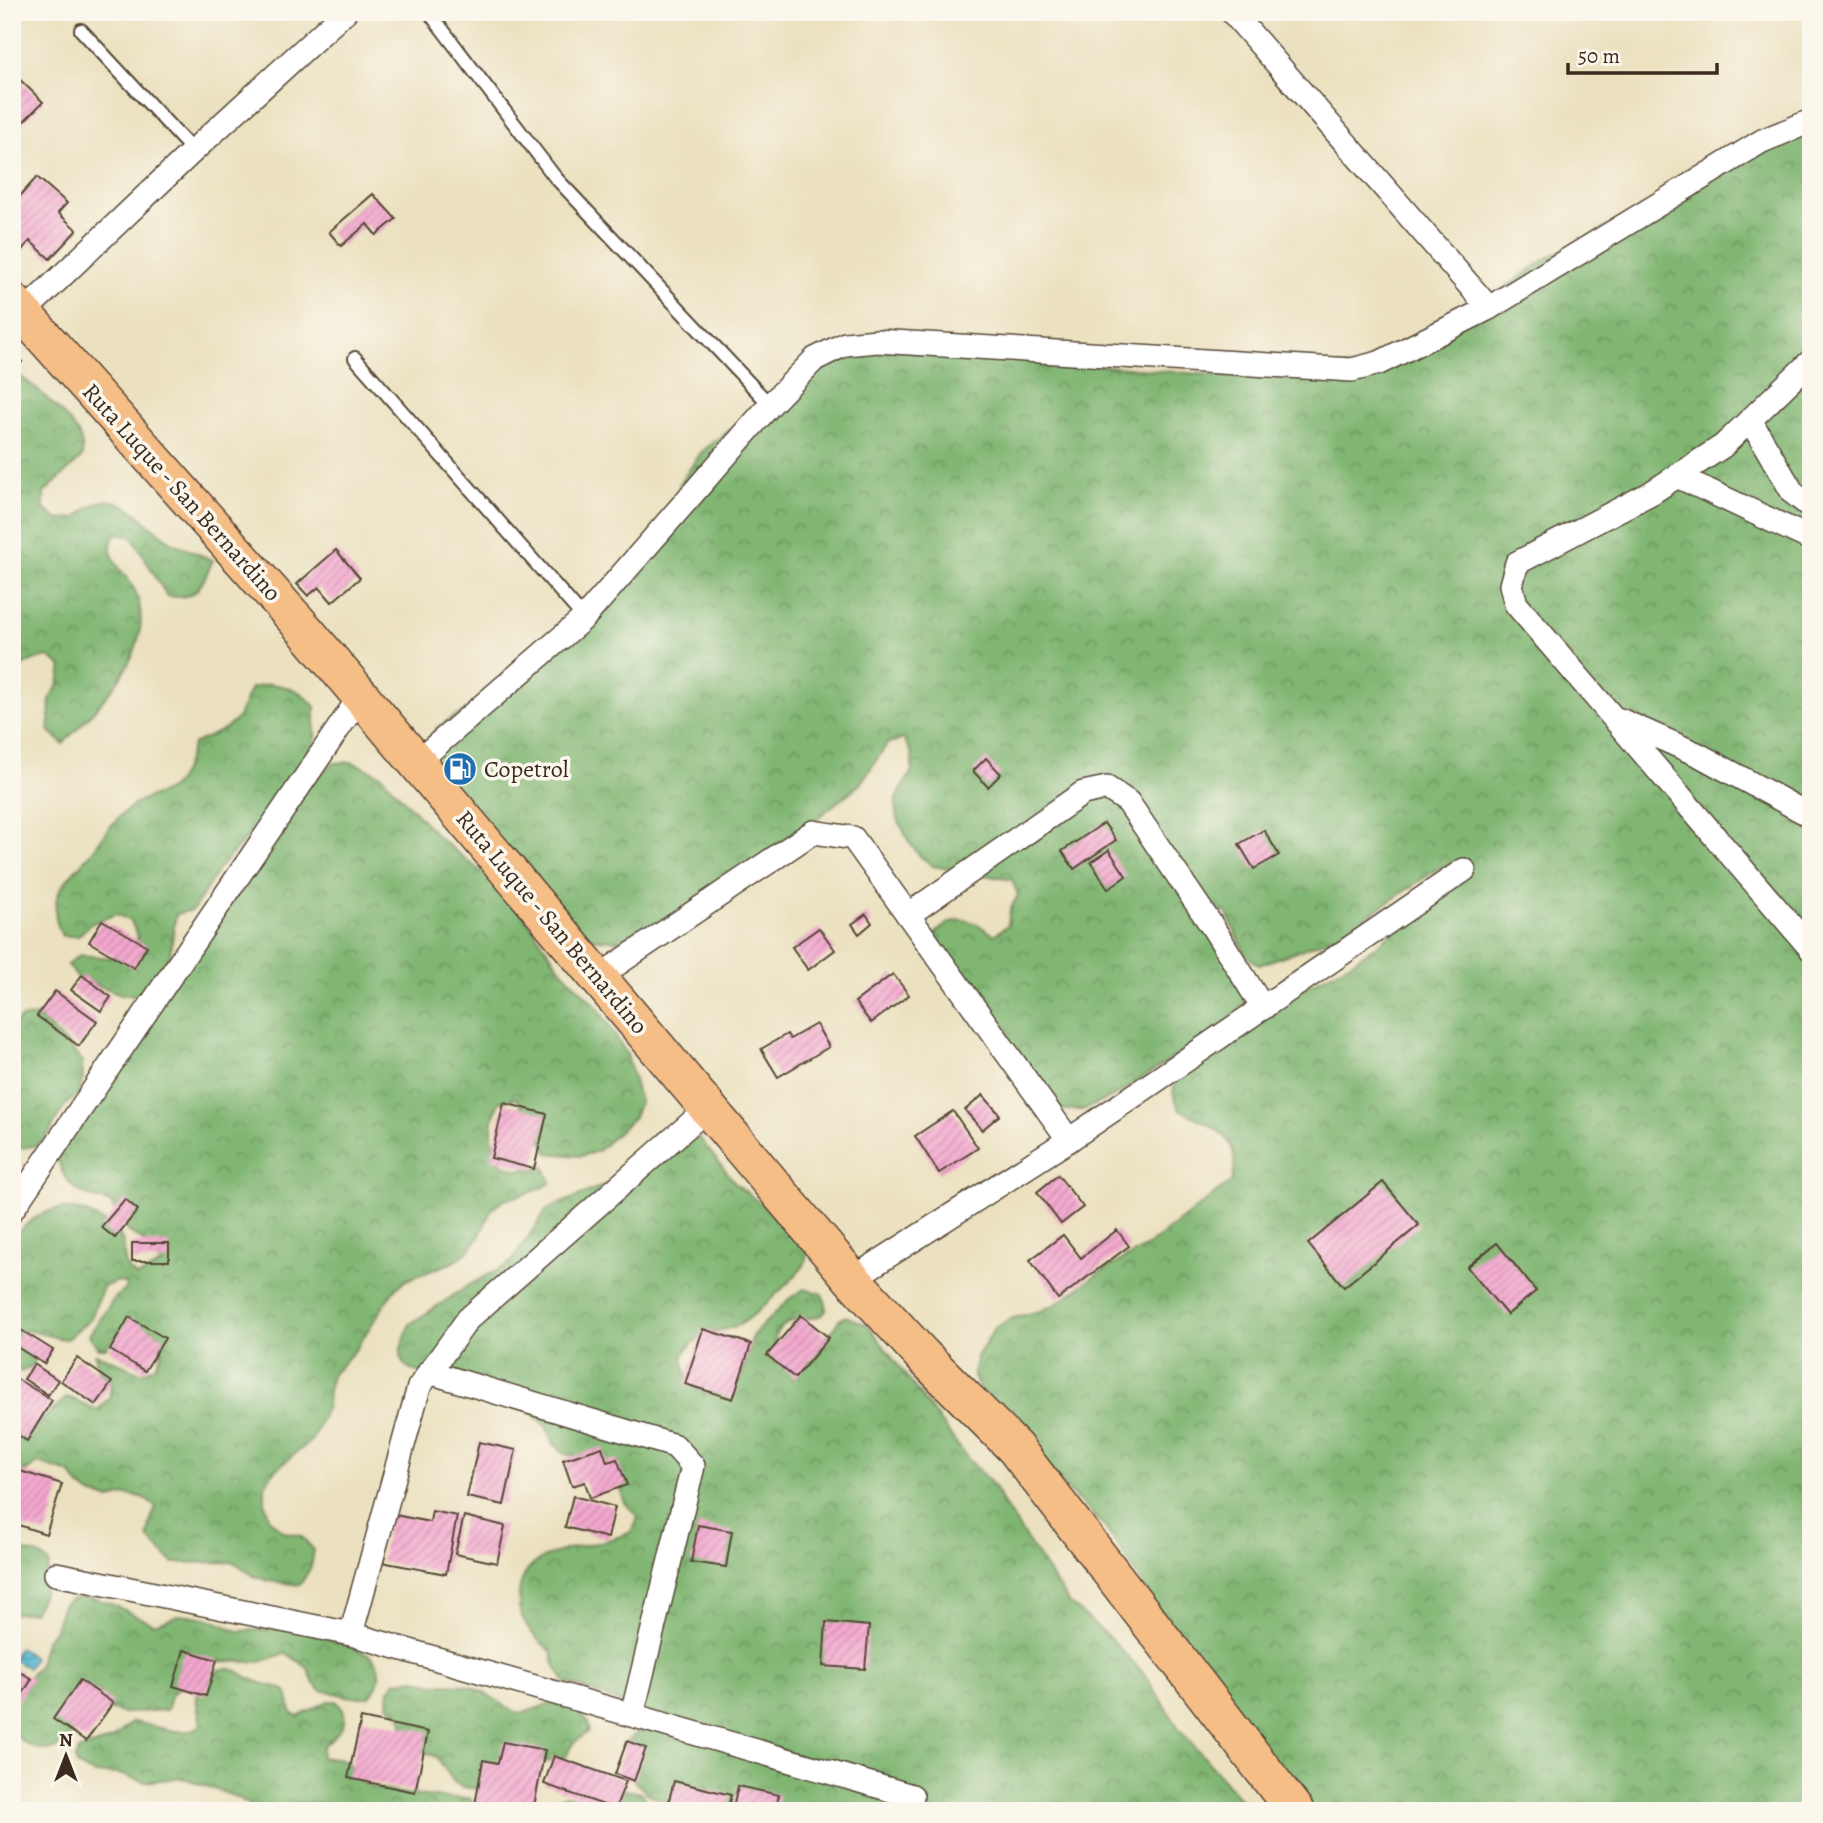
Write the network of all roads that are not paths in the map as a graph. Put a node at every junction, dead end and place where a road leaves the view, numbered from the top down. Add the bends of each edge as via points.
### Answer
1 (345, 12) edge
2 (429, 12) edge
3 (1232, 12) edge
4 (81, 30) dead end
5 (1811, 121) edge
6 (193, 151) junction
7 (18, 307) edge
8 (1489, 308) junction
9 (355, 358) dead end
10 (1811, 361) edge
11 (770, 405) junction
12 (1750, 420) junction
13 (1677, 476) junction
14 (1811, 507) edge
15 (1811, 539) edge
16 (584, 618) junction
17 (1612, 716) junction
18 (380, 718) junction
19 (417, 762) junction
20 (1811, 816) edge
21 (1464, 870) dead end
22 (908, 915) junction
23 (1811, 949) edge
24 (598, 977) junction
25 (1263, 1008) junction
26 (712, 1113) junction
27 (1069, 1140) junction
28 (12, 1210) edge
29 (852, 1279) junction
30 (922, 1355) junction
31 (429, 1372) junction
32 (56, 1574) dead end
33 (351, 1634) junction
34 (632, 1715) junction
35 (912, 1796) dead end
36 (1264, 1811) edge
37 (1295, 1811) edge

1 - 6 street
2 - 11 lane via 555,177
3 - 8 street
4 - 6 lane
5 - 8 street via 1762,141
6 - 7 street
7 - 18 main road, Ruta Luque - San Bernardino
8 - 11 street via 1379,363 1352,370 877,341 845,344 815,359
9 - 16 lane
10 - 12 street
11 - 16 street
12 - 13 street via 1723,446
12 - 14 street via 1793,493
13 - 15 street
13 - 17 street via 1517,563 1511,585 1516,604
16 - 19 street
17 - 20 street via 1699,755
17 - 23 street
18 - 19 main road, Ruta Luque - San Bernardino
18 - 28 street via 355,704
19 - 24 main road, Ruta Luque - San Bernardino
21 - 25 street
22 - 24 street via 853,838 813,832
22 - 25 street via 1083,793 1107,788 1128,802
22 - 27 street
24 - 26 main road, Ruta Luque - San Bernardino
25 - 27 street
26 - 29 main road, Ruta Luque - San Bernardino
26 - 31 street via 699,1116 468,1319
27 - 29 street
29 - 30 main road, Ruta Luque - San Bernardino
30 - 36 main road via 994,1457
30 - 37 main road via 1015,1448
31 - 33 street via 419,1387
31 - 34 street via 675,1446 693,1466
32 - 33 street
33 - 34 street
34 - 35 street

